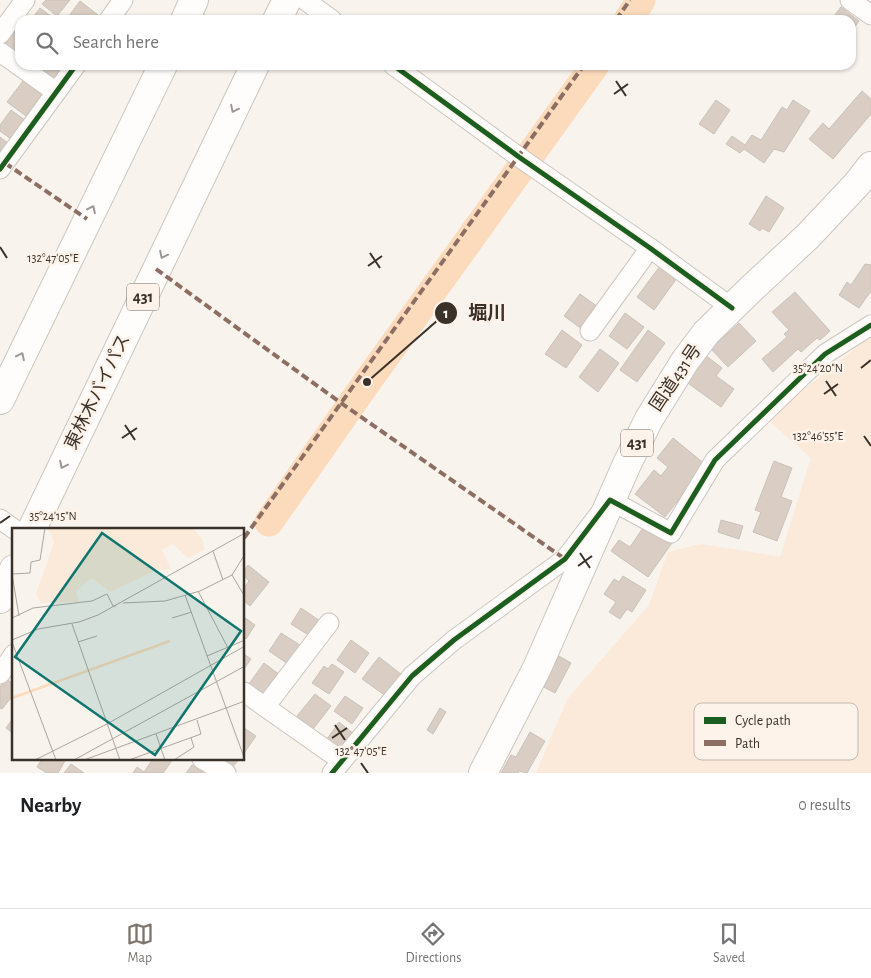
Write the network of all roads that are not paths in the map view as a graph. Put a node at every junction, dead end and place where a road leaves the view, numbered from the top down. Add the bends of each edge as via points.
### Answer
1 (24, 0) edge
2 (123, 0) edge
3 (194, 0) edge
4 (287, 0) edge
5 (305, 0) edge
6 (850, 0) edge
7 (112, 15) edge
8 (186, 15) edge
9 (280, 15) edge
10 (325, 15) edge
11 (871, 15) edge
12 (0, 34) edge
13 (0, 52) edge
14 (15, 63) edge
15 (25, 70) edge
16 (72, 70) edge
17 (160, 70) edge
18 (253, 70) edge
19 (400, 70) edge
20 (56, 92) junction
21 (871, 166) edge
22 (0, 170) edge
23 (650, 248) junction
24 (732, 308) junction
25 (871, 325) edge
26 (590, 331) dead end
27 (0, 400) edge
28 (610, 500) junction
29 (0, 519) edge
30 (13, 528) edge
31 (32, 528) edge
32 (12, 573) edge
33 (0, 599) edge
34 (329, 623) dead end
35 (245, 693) edge
36 (265, 708) junction
37 (204, 760) edge
38 (337, 767) edge
39 (226, 773) edge
40 (483, 773) edge

1 - 12 street
2 - 7 street
3 - 8 highway
4 - 9 highway
5 - 10 street
6 - 11 street
13 - 14 street
15 - 20 street
16 - 20 street
27 -> 17 highway
18 -> 31 highway, 東林木バイパス / 431
19 - 23 street
20 - 22 street
21 - 24 highway, 国道431号 / 431 via 808,236
23 - 24 street
23 - 26 street
24 - 28 highway, 国道431号 / 431 via 685,360 649,419
25 - 28 street via 825,354 715,460 671,534
28 - 38 street via 565,559 454,640 412,676
28 - 40 highway, 国道431号 / 431 via 537,668
29 - 30 street
32 - 33 highway
34 - 36 street
35 - 36 street
36 - 38 street
37 - 39 street

